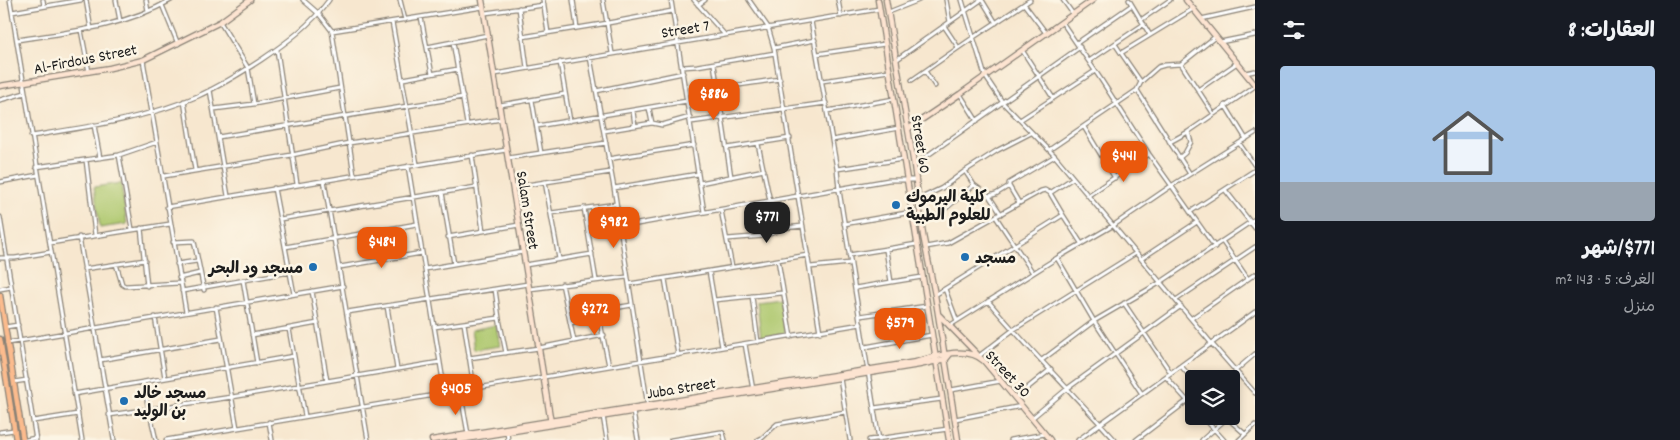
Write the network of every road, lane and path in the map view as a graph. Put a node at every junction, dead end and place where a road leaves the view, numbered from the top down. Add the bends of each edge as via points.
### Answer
1 (10, 0) edge
2 (43, 0) edge
3 (80, 0) edge
4 (86, 0) edge
5 (116, 0) edge
6 (146, 0) edge
7 (171, 0) edge
8 (250, 0) edge
9 (303, 0) edge
10 (329, 0) edge
11 (400, 0) edge
12 (482, 0) edge
13 (543, 0) edge
14 (573, 0) edge
15 (603, 0) edge
16 (670, 0) edge
17 (694, 0) edge
18 (705, 0) edge
19 (749, 0) edge
20 (838, 0) edge
21 (878, 0) edge
22 (886, 0) edge
23 (919, 0) edge
24 (946, 0) edge
25 (962, 0) edge
26 (981, 0) edge
27 (1029, 0) edge
28 (1063, 0) edge
29 (1093, 0) edge
30 (1129, 0) edge
31 (1170, 0) edge
32 (1186, 0) edge
33 (1024, 4) junction
34 (162, 5) junction
35 (544, 5) junction
36 (698, 5) junction
37 (1132, 5) junction
38 (44, 6) junction
39 (484, 7) junction
40 (1255, 7) edge
41 (519, 8) junction
42 (1193, 9) junction
43 (879, 10) junction
44 (966, 10) junction
45 (148, 11) junction
46 (672, 11) junction
47 (12, 12) junction
48 (889, 12) junction
49 (485, 13) junction
50 (318, 14) junction
51 (1073, 14) junction
52 (841, 16) junction
53 (421, 17) junction
54 (1201, 19) junction
55 (405, 20) junction
56 (1141, 20) junction
57 (120, 21) junction
58 (811, 21) junction
59 (220, 22) junction
60 (392, 22) junction
61 (950, 22) junction
62 (1062, 22) junction
63 (996, 23) junction
64 (608, 24) junction
65 (1144, 24) junction
66 (944, 26) junction
67 (768, 27) junction
68 (577, 28) junction
69 (91, 29) junction
70 (81, 30) junction
71 (332, 31) junction
72 (548, 33) junction
73 (1046, 33) junction
74 (488, 35) junction
75 (725, 35) junction
76 (1150, 35) junction
77 (1255, 35) edge
78 (974, 36) junction
79 (522, 37) junction
80 (1215, 37) junction
81 (17, 40) junction
82 (815, 40) junction
83 (453, 42) junction
84 (678, 42) junction
85 (1220, 42) junction
86 (1077, 43) junction
87 (178, 44) junction
88 (884, 44) junction
89 (1114, 44) junction
90 (427, 47) junction
91 (958, 47) junction
92 (1080, 47) junction
93 (774, 48) junction
94 (276, 50) junction
95 (1022, 50) junction
96 (612, 53) junction
97 (775, 53) junction
98 (1121, 53) junction
99 (817, 54) junction
100 (590, 57) junction
101 (143, 60) junction
102 (896, 60) junction
103 (1089, 61) junction
104 (560, 62) junction
105 (1237, 63) junction
106 (714, 64) junction
107 (1181, 64) junction
108 (681, 67) junction
109 (248, 68) junction
110 (527, 68) junction
111 (458, 69) junction
112 (1255, 70) edge
113 (889, 71) junction
114 (925, 71) junction
115 (1096, 71) junction
116 (89, 72) junction
117 (683, 73) junction
118 (1245, 73) junction
119 (432, 74) junction
120 (495, 74) junction
121 (985, 76) junction
122 (1039, 76) junction
123 (403, 79) junction
124 (780, 79) junction
125 (912, 80) dead end
126 (822, 81) junction
127 (24, 82) junction
128 (1141, 82) junction
129 (1255, 85) edge
130 (0, 86) edge
131 (935, 86) dead end
132 (340, 88) junction
133 (718, 88) junction
134 (210, 90) junction
135 (1137, 90) junction
136 (1198, 90) junction
137 (596, 91) junction
138 (25, 93) junction
139 (566, 94) junction
140 (960, 94) junction
141 (463, 97) junction
142 (1053, 98) junction
143 (283, 99) junction
144 (894, 99) junction
145 (0, 100) edge
146 (532, 100) junction
147 (184, 101) junction
148 (687, 101) junction
149 (826, 103) junction
150 (1003, 103) junction
151 (254, 104) junction
152 (1117, 104) junction
153 (500, 105) junction
154 (1224, 105) junction
155 (407, 106) junction
156 (649, 108) junction
157 (214, 109) junction
158 (785, 109) junction
159 (633, 111) junction
160 (827, 111) junction
161 (152, 112) junction
162 (1213, 113) junction
163 (344, 116) junction
164 (601, 116) junction
165 (690, 117) junction
166 (723, 118) junction
167 (502, 119) junction
168 (1020, 120) junction
169 (570, 121) junction
170 (977, 121) junction
171 (691, 122) junction
172 (652, 123) junction
173 (467, 124) junction
174 (94, 125) junction
175 (287, 126) junction
176 (537, 126) junction
177 (636, 126) junction
178 (1084, 127) junction
179 (899, 128) junction
180 (908, 128) junction
181 (604, 131) junction
182 (1188, 132) junction
183 (1031, 133) junction
184 (1255, 133) edge
185 (412, 134) junction
186 (31, 136) junction
187 (218, 137) junction
188 (790, 138) junction
189 (1246, 138) junction
190 (832, 140) junction
191 (157, 142) junction
192 (1170, 142) junction
193 (349, 143) junction
194 (606, 143) junction
195 (1239, 143) junction
196 (758, 144) junction
197 (694, 145) junction
198 (727, 148) junction
199 (506, 150) junction
200 (1049, 150) junction
201 (541, 153) junction
202 (1149, 154) junction
203 (119, 155) junction
204 (292, 155) junction
205 (472, 155) junction
206 (1055, 156) junction
207 (100, 158) junction
208 (508, 158) junction
209 (1179, 158) junction
210 (608, 159) junction
211 (904, 159) junction
212 (86, 160) junction
213 (417, 164) junction
214 (914, 165) junction
215 (223, 166) junction
216 (408, 166) junction
217 (1255, 166) edge
218 (36, 167) junction
219 (837, 169) junction
220 (195, 170) junction
221 (764, 170) junction
222 (1255, 170) edge
223 (965, 171) junction
224 (610, 172) junction
225 (698, 174) junction
226 (1190, 174) junction
227 (38, 175) junction
228 (354, 175) junction
229 (164, 176) junction
230 (731, 177) junction
231 (1073, 178) junction
232 (1115, 178) junction
233 (324, 180) junction
234 (906, 180) junction
235 (916, 180) junction
236 (0, 182) edge
237 (545, 182) junction
238 (700, 183) junction
239 (297, 184) junction
240 (974, 185) junction
241 (1009, 186) junction
242 (1171, 186) junction
243 (476, 187) junction
244 (512, 187) junction
245 (274, 188) junction
246 (614, 188) junction
247 (839, 190) junction
248 (1226, 191) junction
249 (442, 192) junction
250 (1050, 193) junction
251 (1088, 195) junction
252 (228, 196) junction
253 (412, 196) junction
254 (799, 196) junction
255 (989, 196) junction
256 (917, 200) junction
257 (770, 201) junction
258 (1020, 203) junction
259 (616, 204) junction
260 (167, 207) junction
261 (584, 208) junction
262 (330, 210) junction
263 (721, 210) junction
264 (704, 212) junction
265 (912, 212) junction
266 (1190, 212) junction
267 (551, 213) junction
268 (1001, 214) junction
269 (1063, 215) junction
270 (0, 217) edge
271 (996, 217) junction
272 (280, 218) junction
273 (920, 218) junction
274 (1255, 220) edge
275 (1197, 222) junction
276 (1251, 222) junction
277 (170, 224) junction
278 (417, 224) junction
279 (844, 224) junction
280 (519, 225) junction
281 (1114, 225) junction
282 (804, 226) junction
283 (141, 228) junction
284 (620, 228) junction
285 (1255, 228) edge
286 (132, 229) junction
287 (483, 230) junction
288 (95, 235) junction
289 (79, 237) junction
290 (448, 237) junction
291 (335, 239) junction
292 (727, 239) junction
293 (1222, 241) junction
294 (50, 242) junction
295 (173, 242) junction
296 (1081, 243) junction
297 (917, 244) junction
298 (1016, 245) junction
299 (285, 247) junction
300 (925, 247) junction
301 (1215, 247) junction
302 (1255, 247) edge
303 (886, 250) junction
304 (51, 252) junction
305 (523, 252) junction
306 (422, 253) junction
307 (1136, 253) junction
308 (592, 254) junction
309 (808, 255) junction
310 (849, 255) junction
311 (0, 258) edge
312 (1057, 258) junction
313 (6, 259) junction
314 (560, 259) junction
315 (1141, 259) junction
316 (145, 260) junction
317 (778, 260) junction
318 (1236, 260) junction
319 (197, 261) junction
320 (851, 263) junction
321 (116, 264) junction
322 (177, 264) junction
323 (454, 264) junction
324 (525, 265) junction
325 (732, 267) junction
326 (810, 267) junction
327 (340, 268) junction
328 (84, 269) junction
329 (425, 269) junction
330 (710, 271) junction
331 (290, 272) junction
332 (200, 273) junction
333 (1034, 273) junction
334 (1255, 274) edge
335 (628, 277) junction
336 (922, 277) junction
337 (179, 278) junction
338 (665, 279) junction
339 (1248, 279) junction
340 (243, 280) junction
341 (596, 280) junction
342 (180, 282) junction
343 (891, 282) junction
344 (1161, 282) junction
345 (562, 284) junction
346 (629, 284) junction
347 (147, 286) junction
348 (342, 286) junction
349 (12, 287) junction
350 (529, 287) junction
351 (855, 288) junction
352 (0, 289) edge
353 (203, 289) junction
354 (495, 289) junction
355 (945, 289) junction
356 (1076, 290) junction
357 (182, 291) junction
358 (312, 291) junction
359 (782, 293) junction
360 (294, 294) junction
361 (0, 295) edge
362 (935, 295) junction
363 (752, 296) junction
364 (430, 299) junction
365 (714, 300) junction
366 (1176, 300) junction
367 (988, 301) junction
368 (246, 302) junction
369 (1124, 303) junction
370 (632, 305) junction
371 (387, 306) junction
372 (927, 306) junction
373 (1181, 306) junction
374 (216, 307) junction
375 (186, 312) junction
376 (347, 312) junction
377 (1255, 312) edge
378 (938, 315) junction
379 (860, 316) junction
380 (155, 317) junction
381 (600, 317) junction
382 (499, 318) junction
383 (1192, 319) junction
384 (957, 320) junction
385 (1094, 321) junction
386 (318, 323) junction
387 (464, 323) junction
388 (570, 323) junction
389 (861, 324) junction
390 (18, 325) junction
391 (948, 326) junction
392 (5, 327) junction
393 (94, 327) junction
394 (288, 328) junction
395 (434, 328) junction
396 (1013, 330) junction
397 (820, 332) junction
398 (64, 333) junction
399 (1145, 333) junction
400 (252, 335) junction
401 (604, 335) junction
402 (932, 335) junction
403 (791, 336) junction
404 (221, 338) junction
405 (0, 339) edge
406 (21, 340) junction
407 (574, 341) junction
408 (7, 342) junction
409 (758, 342) junction
410 (745, 344) junction
411 (1212, 344) junction
412 (1, 345) edge
413 (722, 347) junction
414 (865, 347) junction
415 (539, 348) junction
416 (160, 349) junction
417 (506, 353) junction
418 (1116, 354) junction
419 (1255, 354) edge
420 (678, 355) junction
421 (294, 356) junction
422 (947, 356) junction
423 (978, 356) junction
424 (469, 358) junction
425 (935, 358) junction
426 (100, 360) junction
427 (1042, 360) junction
428 (641, 361) junction
429 (440, 362) junction
430 (257, 363) junction
431 (609, 366) junction
432 (1181, 366) junction
433 (227, 368) junction
434 (397, 369) junction
435 (1051, 369) junction
436 (1234, 370) edge
437 (1236, 370) edge
438 (868, 371) junction
439 (1185, 371) edge
440 (1170, 373) junction
441 (357, 376) junction
442 (1240, 376) edge
443 (544, 377) junction
444 (1166, 377) junction
445 (840, 378) junction
446 (165, 379) junction
447 (819, 379) junction
448 (27, 380) junction
449 (327, 381) junction
450 (1001, 381) junction
451 (14, 382) junction
452 (143, 383) junction
453 (300, 385) junction
454 (474, 388) junction
455 (1068, 388) junction
456 (105, 389) junction
457 (460, 390) junction
458 (753, 390) junction
459 (951, 390) junction
460 (445, 393) junction
461 (1255, 393) edge
462 (74, 394) junction
463 (1142, 394) junction
464 (9, 397) junction
465 (17, 397) junction
466 (232, 397) junction
467 (1015, 398) junction
468 (942, 399) junction
469 (1185, 399) edge
470 (1185, 403) edge
471 (1022, 406) junction
472 (363, 407) junction
473 (648, 407) junction
474 (874, 408) junction
475 (149, 410) junction
476 (633, 411) junction
477 (845, 412) junction
478 (19, 413) junction
479 (12, 414) junction
480 (78, 414) junction
481 (602, 414) junction
482 (109, 415) junction
483 (305, 416) junction
484 (955, 418) junction
485 (1032, 418) junction
486 (33, 421) junction
487 (269, 422) junction
488 (551, 422) junction
489 (1100, 424) junction
490 (1210, 425) edge
491 (1218, 425) edge
492 (1235, 425) edge
493 (1255, 425) edge
494 (237, 428) junction
495 (948, 429) junction
496 (1214, 429) junction
497 (14, 430) junction
498 (0, 432) edge
499 (494, 432) junction
500 (507, 432) junction
501 (1045, 434) junction
502 (1245, 434) junction
503 (469, 436) junction
504 (36, 439) edge
505 (176, 439) edge
506 (879, 439) edge
507 (16, 440) edge
508 (25, 440) edge
509 (82, 440) edge
510 (114, 440) edge
511 (156, 440) edge
512 (166, 440) edge
513 (272, 440) edge
514 (368, 440) edge
515 (432, 440) edge
516 (458, 440) edge
517 (508, 440) edge
518 (606, 440) edge
519 (638, 440) edge
520 (670, 440) edge
521 (725, 440) edge
522 (758, 440) edge
523 (850, 440) edge
524 (869, 440) edge
525 (949, 440) edge
526 (958, 440) edge
527 (1012, 440) edge
528 (1050, 440) edge
529 (1078, 440) edge
530 (1115, 440) edge
531 (1136, 440) edge
532 (1202, 440) edge
533 (1224, 440) edge
534 (1239, 440) edge

1 - 47 street
2 - 38 street
3 - 38 street
4 - 69 street
5 - 57 street
6 - 45 street
7 - 34 street
8 - 59 street, Al-Firdous Street
9 - 50 street
10 - 50 street
11 - 55 street
12 - 39 street, Salam Street
13 - 35 street
14 - 68 street
15 - 64 street
16 - 46 street
17 - 36 street
18 - 36 street
19 - 67 street
20 - 52 street
21 - 43 street, Street 60
22 - 48 street, Street 60
23 - 48 street
24 - 61 street
25 - 44 street
26 - 44 street
26 - 63 street
27 - 33 street
28 - 51 street
29 - 51 street
30 - 37 street
31 - 56 street
32 - 42 street
33 - 63 street
33 - 73 street
34 - 45 street
34 - 87 street
35 - 41 street
35 - 72 street
36 - 75 street
37 - 56 street
37 - 86 street
38 - 47 street
39 - 49 street, Salam Street
39 - 53 street
40 - 54 street
41 - 49 street
41 - 79 street
42 - 54 street
42 - 76 street
43 - 52 street, Street 7
43 - 88 street, Street 60
44 - 61 street
44 - 78 street
45 - 57 street
46 - 64 street
46 - 84 street
47 - 81 street
48 - 102 street, Street 60
49 - 74 street, Salam Street
50 - 71 street
50 - 94 street
51 - 62 street
52 - 58 street, Street 7
53 - 55 street
53 - 90 street
54 - 80 street
55 - 60 street
56 - 65 street
57 - 69 street
58 - 67 street, Street 7
58 - 82 street
59 - 87 street, Al-Firdous Street
59 - 109 street
60 - 71 street
60 - 123 street
61 - 66 street
62 - 73 street
62 - 86 street
63 - 78 street
64 - 68 street
64 - 96 street
65 - 76 street
65 - 89 street
66 - 91 street
66 - 102 street
67 - 75 street, Street 7
67 - 93 street
68 - 72 street
69 - 70 street
70 - 81 street
70 - 116 street
71 - 132 street
72 - 79 street
73 - 95 street
74 - 83 street
74 - 120 street, Salam Street
75 - 84 street, Street 7
76 - 98 street
77 - 85 street
78 - 91 street
78 - 121 street
79 - 110 street
80 - 85 street
80 - 107 street
81 - 127 street
82 - 93 street
82 - 99 street
83 - 90 street
83 - 111 street
84 - 96 street, Street 7
84 - 108 street
85 - 105 street
86 - 92 street
87 - 101 street, Al-Firdous Street
88 - 99 street
88 - 113 street, Street 60
89 - 98 street
89 - 103 street
90 - 119 street
91 - 114 street
92 - 103 street
92 - 122 street
93 - 97 street
94 - 109 street
94 - 143 street
95 - 121 street
95 - 122 street
96 - 100 street, Street 7
97 - 106 street
97 - 124 street
98 - 128 street
99 - 126 street
100 - 104 street, Street 7
100 - 137 street
101 - 116 street, Al-Firdous Street
101 - 161 street
102 - 180 street, Street 60
103 - 115 street
104 - 110 street, Street 7
104 - 139 street
105 - 118 street
105 - 136 street
106 - 108 street
106 - 133 street
107 - 128 street via 1158,67
107 - 136 street
108 - 117 street
109 - 134 street
109 - 151 street
110 - 120 street, Street 7
111 - 119 street
111 - 141 street
112 - 118 street
113 - 126 street
113 - 144 street, Street 60
114 - 125 street
114 - 131 street
115 - 142 street
115 - 152 street
116 - 127 street, Al-Firdous Street
117 - 137 street
117 - 148 street
118 - 129 street
119 - 123 street
120 - 153 street, Salam Street
121 - 140 street
121 - 150 street
122 - 142 street
122 - 150 street
123 - 155 street
124 - 133 street
124 - 158 street
126 - 149 street
127 - 130 street, Al-Firdous Street
127 - 138 street
128 - 135 street
129 - 154 street
132 - 143 street
132 - 163 street
133 - 166 street
134 - 147 street
134 - 157 street
135 - 152 street
135 - 192 street
136 - 162 street
137 - 164 street
138 - 145 street
138 - 186 street
139 - 146 street
139 - 169 street
140 - 170 street
140 - 180 street
141 - 155 street
141 - 173 street
142 - 168 street
143 - 151 street
143 - 175 street
144 - 160 street
144 - 179 street, Street 60
146 - 153 street
146 - 176 street
147 - 161 street
147 - 220 street
148 - 156 street
148 - 165 street
149 - 158 street
149 - 160 street
150 - 168 street
150 - 170 street
151 - 157 street
152 - 178 street
152 - 202 street
153 - 167 street, Salam Street
154 - 162 street
154 - 189 street
155 - 163 street
155 - 185 street
156 - 159 street
156 - 172 street
157 - 187 street
158 - 166 street
158 - 188 street
159 - 164 street
159 - 177 street
160 - 190 street
161 - 174 street
161 - 191 street
162 - 182 street
163 - 175 street
163 - 193 street
164 - 169 street
164 - 181 street
165 - 171 street
165 - 172 street via 662,125
166 - 171 street
166 - 198 street
167 - 173 street
167 - 199 street, Salam Street
168 - 183 street
169 - 176 street
170 - 214 street
171 - 197 street
172 - 177 street
173 - 185 street
174 - 186 street
174 - 207 street
175 - 187 street
175 - 204 street
176 - 201 street
177 - 181 street
178 - 200 street
178 - 232 street
179 - 190 street
179 - 211 street, Street 60
180 - 214 street, Street 60
181 - 194 street
182 - 192 street
182 - 209 street via 1191,142
183 - 200 street
183 - 223 street
184 - 189 street
185 - 193 street
185 - 213 street
186 - 218 street
187 - 215 street
188 - 196 street
188 - 254 street
189 - 195 street
190 - 219 street
191 - 203 street
191 - 229 street
192 - 209 street
193 - 204 street
193 - 228 street
194 - 201 street
194 - 210 street
195 - 217 street
195 - 226 street
196 - 198 street
196 - 221 street
197 - 210 street
197 - 225 street
198 - 230 street
199 - 205 street
199 - 208 street, Salam Street
200 - 206 street
201 - 208 street
202 - 232 street
202 - 242 street
203 - 207 street
203 - 286 street
204 - 215 street
204 - 239 street
205 - 213 street
205 - 243 street
206 - 231 street
206 - 241 street via 1009,183
207 - 212 street
208 - 244 street, Salam Street
209 - 226 street
210 - 224 street
211 - 219 street
211 - 234 street, Street 60
212 - 218 street
212 - 288 street
213 - 216 street
214 - 235 street, Street 60
215 - 220 street
215 - 252 street
216 - 228 street
216 - 253 street
218 - 227 street
219 - 247 street
220 - 229 street
221 - 230 street
221 - 257 street
222 - 248 street
223 - 240 street
223 - 256 street
224 - 237 street
224 - 246 street
225 - 238 street
225 - 246 street
226 - 242 street
227 - 236 street
227 - 294 street
228 - 233 street
229 - 260 street
230 - 238 street
231 - 250 street
231 - 251 street
232 - 251 street
233 - 239 street
233 - 262 street
234 - 235 street
234 - 247 street via 889,180
234 - 265 street, Street 60
235 - 256 street, Street 60
237 - 244 street
237 - 267 street
238 - 264 street
239 - 245 street
240 - 255 street
240 - 273 street via 938,215
241 - 255 street
241 - 258 street
242 - 266 street
242 - 281 street
243 - 249 street
243 - 287 street
244 - 280 street, Salam Street
245 - 252 street
245 - 272 street
246 - 259 street
247 - 254 street
247 - 279 street
248 - 266 street
248 - 276 street
249 - 253 street
249 - 290 street
250 - 258 street via 1041,191
250 - 269 street
251 - 281 street
252 - 260 street
253 - 262 street
253 - 278 street
254 - 257 street
254 - 282 street
255 - 268 street
256 - 273 street, Street 60
257 - 263 street
258 - 268 street
259 - 261 street
259 - 284 street
260 - 277 street
261 - 267 street
261 - 308 street
262 - 272 street
262 - 291 street
263 - 264 street
263 - 292 street
264 - 284 street
265 - 279 street
265 - 297 street, Street 60
266 - 275 street
267 - 314 street
268 - 271 street
269 - 296 street
269 - 298 street
270 - 313 street
271 - 298 street
271 - 300 street via 948,243
272 - 299 street
273 - 300 street, Street 60
274 - 276 street
275 - 301 street
275 - 315 street
276 - 285 street
276 - 293 street
277 - 283 street
277 - 295 street
278 - 291 street
278 - 306 street
279 - 310 street
280 - 287 street
280 - 305 street, Salam Street
281 - 296 street
281 - 307 street
282 - 292 street via 784,228 765,236
282 - 309 street
283 - 286 street
283 - 316 street
284 - 335 street
286 - 288 street
287 - 290 street
288 - 289 street
289 - 294 street
289 - 328 street
290 - 323 street
291 - 299 street
291 - 327 street
292 - 325 street
293 - 301 street
293 - 318 street
294 - 304 street
295 - 319 street via 193,240
295 - 322 street
296 - 312 street
297 - 303 street
297 - 336 street, Street 60
298 - 333 street
298 - 355 street
299 - 331 street
300 - 362 street, Street 60
301 - 344 street
302 - 318 street
303 - 310 street
303 - 343 street
304 - 313 street
304 - 398 street
305 - 323 street
305 - 324 street, Salam Street
306 - 327 street
306 - 329 street
307 - 315 street
307 - 356 street
308 - 314 street
308 - 341 street
309 - 317 street
309 - 326 street
310 - 320 street
311 - 313 street
312 - 333 street
312 - 356 street
313 - 349 street
314 - 324 street
315 - 344 street
316 - 321 street
316 - 347 street
317 - 325 street
317 - 359 street
318 - 339 street
318 - 366 street
319 - 322 street
319 - 332 street
320 - 326 street
320 - 351 street
321 - 328 street
321 - 347 street via 123,286
322 - 337 street
323 - 329 street
324 - 350 street, Salam Street
325 - 330 street
326 - 397 street
327 - 348 street
328 - 393 street
329 - 364 street
330 - 338 street
330 - 365 street
331 - 340 street
331 - 360 street
332 - 337 street
332 - 353 street
333 - 367 street
334 - 339 street
335 - 341 street
335 - 346 street
336 - 343 street
336 - 372 street, Street 60
337 - 342 street
338 - 346 street
338 - 420 street
339 - 383 street
340 - 353 street
340 - 368 street
341 - 345 street
342 - 347 street
342 - 357 street
343 - 351 street
344 - 366 street
344 - 369 street
345 - 350 street via 538,289
345 - 388 street
346 - 370 street
348 - 358 street
348 - 376 street
349 - 352 street
349 - 390 street
350 - 354 street
350 - 415 street, Salam Street
351 - 379 street
353 - 357 street
354 - 364 street
354 - 382 street
355 - 362 street
355 - 384 street
356 - 385 street
356 - 396 street
357 - 375 street
358 - 360 street
358 - 386 street
359 - 363 street
359 - 403 street
360 - 368 street
361 - 392 main road
362 - 378 street, Street 60
363 - 365 street
363 - 409 street
364 - 371 street
364 - 395 street
365 - 413 street
366 - 373 street
367 - 384 street
367 - 396 street
368 - 374 street
368 - 400 street
369 - 385 street
369 - 399 street
370 - 381 street via 603,310
370 - 428 street
371 - 376 street
371 - 434 street
372 - 379 street
372 - 402 street, Street 60
373 - 383 street
373 - 399 street
374 - 375 street
374 - 404 street
375 - 380 street
376 - 441 street
377 - 411 street
378 - 391 street
378 - 422 street, Street 60
379 - 389 street
380 - 393 street
380 - 416 street
381 - 388 street
381 - 401 street
382 - 387 street
382 - 417 street
383 - 411 street
384 - 391 street
385 - 418 street
385 - 427 street
386 - 394 street
386 - 449 street
387 - 395 street
387 - 424 street
388 - 407 street
389 - 397 street
389 - 414 street
390 - 392 street
390 - 406 street
391 - 423 street
392 - 408 main road
393 - 398 street
393 - 426 street
394 - 400 street
394 - 421 street
395 - 429 street
396 - 423 street
396 - 427 street
397 - 403 street
398 - 406 street
398 - 462 street
399 - 418 street
399 - 440 street
400 - 430 street
401 - 407 street
401 - 431 street
402 - 414 street
402 - 425 street, Street 60
403 - 409 street
404 - 416 street
404 - 433 street
405 - 412 main road
406 - 408 street
406 - 448 street
407 - 415 street
408 - 451 main road
409 - 410 street
410 - 413 street
410 - 458 street
411 - 432 street
411 - 436 street
412 - 464 main road
413 - 420 street
414 - 438 street
415 - 417 street
415 - 443 street, Salam Street
416 - 426 street
416 - 446 street
417 - 424 street
418 - 455 street
418 - 463 street
419 - 437 street
420 - 428 street
421 - 430 street
421 - 453 street
422 - 423 street, Street 30 via 965,353
422 - 425 street, Juba Street
422 - 459 street, Street 60
423 - 450 street, Street 30
424 - 454 street
425 - 438 street, Juba Street via 919,365
425 - 468 street, Street 60
426 - 456 street
427 - 435 street
428 - 431 street
428 - 473 street
429 - 434 street
429 - 460 street
430 - 433 street
431 - 443 street
432 - 439 street
432 - 440 street
433 - 446 street
433 - 466 street
434 - 441 street
435 - 455 street
435 - 467 street
438 - 445 street, Juba Street
438 - 447 street, Juba Street
438 - 474 street
440 - 444 street
441 - 449 street
441 - 472 street
442 - 461 street
443 - 454 street
443 - 488 street, Salam Street
444 - 463 street
444 - 469 street
445 - 447 street, Juba Street
445 - 477 street
446 - 452 street
447 - 458 street, Juba Street
448 - 451 street
448 - 486 street
449 - 453 street
450 - 459 street
450 - 467 street, Street 30
451 - 465 main road
452 - 456 street
452 - 475 street
453 - 466 street
453 - 483 street
454 - 457 street
455 - 485 street
455 - 489 street
456 - 462 street
456 - 482 street
457 - 460 street
457 - 503 street
458 - 473 street, Juba Street
459 - 484 street, Street 60
460 - 472 street
462 - 480 street
463 - 489 street
464 - 465 main road
464 - 479 main road
465 - 478 main road
466 - 475 street
466 - 494 street
467 - 471 street, Street 30
468 - 474 street
468 - 495 street, Street 60
470 - 531 street
471 - 484 street
471 - 485 street, Street 30
472 - 483 street
472 - 514 street
473 - 476 street, Juba Street
473 - 481 street, Juba Street
474 - 506 street
475 - 482 street
475 - 511 street
476 - 481 street, Juba Street
476 - 519 street
477 - 522 street via 777,424
477 - 523 street
478 - 479 main road
478 - 508 main road
479 - 497 main road
480 - 486 street
480 - 509 street
481 - 488 street, Juba Street
481 - 518 street
482 - 510 street
483 - 487 street
484 - 526 street, Street 60
485 - 501 street, Street 30
486 - 504 street
487 - 494 street
487 - 513 street
488 - 499 street, Juba Street
488 - 500 street, Juba Street
489 - 529 street
489 - 530 street
490 - 496 street
491 - 496 street
492 - 502 street
493 - 502 street
494 - 505 street
495 - 506 street
495 - 525 street, Street 60
496 - 532 street
496 - 533 street
497 - 498 street
497 - 507 main road
499 - 500 street, Juba Street
499 - 503 street, Juba Street
500 - 517 street
501 - 527 street
501 - 528 street, Street 30
502 - 534 street
503 - 515 street, Juba Street
503 - 516 street, Juba Street
504 - 508 street
505 - 512 street
506 - 524 street
520 - 521 street via 721,432

